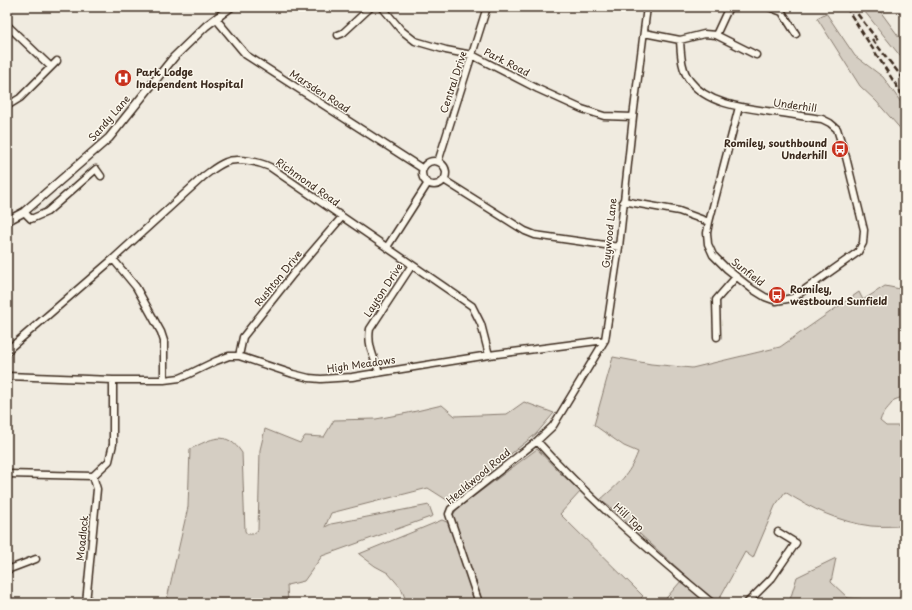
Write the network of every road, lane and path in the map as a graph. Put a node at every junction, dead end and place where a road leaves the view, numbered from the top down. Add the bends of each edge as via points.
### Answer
1 (232, 7) edge
2 (371, 7) edge
3 (382, 7) edge
4 (487, 7) edge
5 (647, 7) edge
6 (730, 7) edge
7 (770, 7) edge
8 (216, 19) junction
9 (7, 25) edge
10 (644, 34) junction
11 (796, 34) dead end
12 (338, 36) dead end
13 (716, 36) junction
14 (680, 40) junction
15 (472, 55) junction
16 (756, 55) dead end
17 (57, 61) dead end
18 (51, 67) junction
19 (7, 106) edge
20 (739, 107) junction
21 (632, 116) junction
22 (438, 162) junction
23 (423, 169) junction
24 (101, 176) dead end
25 (444, 180) junction
26 (428, 183) junction
27 (623, 201) junction
28 (32, 206) junction
29 (24, 212) junction
30 (41, 215) junction
31 (342, 218) junction
32 (7, 221) edge
33 (709, 222) junction
34 (864, 230) joint
35 (387, 247) junction
36 (618, 248) junction
37 (114, 259) junction
38 (412, 265) junction
39 (736, 277) junction
40 (717, 337) dead end
41 (605, 340) junction
42 (7, 354) edge
43 (489, 355) junction
44 (239, 356) junction
45 (379, 372) junction
46 (7, 376) edge
47 (113, 380) junction
48 (164, 380) junction
49 (537, 441) junction
50 (7, 474) edge
51 (93, 476) junction
52 (778, 532) dead end
53 (36, 559) dead end
54 (7, 570) edge
55 (86, 603) edge
56 (479, 603) edge
57 (712, 603) edge
58 (747, 603) edge

1 - 8 street, Sandy Lane
2 - 12 street
3 - 15 street, Park Road via 401,30 415,41
4 - 15 street, Central Drive
5 - 10 street, Guywood Lane
6 - 13 street
7 - 11 street via 782,12
8 - 23 street, Marsden Road via 246,55
8 - 28 street, Sandy Lane via 193,37 174,57 109,138
9 - 18 street
10 - 14 street
10 - 21 street, Guywood Lane
13 - 14 street via 704,34
13 - 16 street
14 - 20 street, Underhill via 684,70 690,81 717,101
15 - 21 street, Park Road via 582,109 604,116
15 - 22 street, Central Drive
17 - 18 street
18 - 19 street via 20,98
20 - 33 street
20 - 34 street, Underhill via 822,119 837,129
21 - 27 street, Guywood Lane
22 - 23 street via 429,163
22 - 25 street via 445,170
23 - 26 street via 423,177
24 - 30 street via 96,169
25 - 26 street via 436,185
25 - 36 street via 535,235
26 - 35 street
27 - 33 street via 679,211
27 - 36 street, Guywood Lane
28 - 29 street, Sandy Lane
28 - 30 street
29 - 30 street via 31,219
29 - 32 street, Sandy Lane
31 - 35 street, Richmond Road
31 - 37 street, Richmond Road via 270,167 261,163 227,161 204,176
31 - 44 street, Rushton Drive via 243,337
33 - 39 street, Sunfield via 708,244 713,255
34 - 39 street, Sunfield via 863,243 858,252 793,298 776,301 765,297
35 - 38 street, Richmond Road
36 - 41 street, Guywood Lane
37 - 42 street, Richmond Road via 10,348
37 - 48 street via 136,287 161,332 164,341
38 - 43 street, Richmond Road via 472,306 481,324
38 - 45 street, Layton Drive via 370,329 368,337
39 - 40 street via 716,300
41 - 43 street, High Meadows
41 - 49 street, Guywood Lane via 553,426
43 - 45 street, High Meadows
44 - 45 street, High Meadows via 309,378 352,377
44 - 48 street, High Meadows via 216,360 180,378
46 - 47 street, High Meadows
47 - 48 street, High Meadows
47 - 51 street via 113,444 109,461
49 - 56 street, Healdwood Road via 449,514
49 - 57 street, Hill Top via 588,494
50 - 51 street
51 - 55 street, Moadlock via 97,489
52 - 58 street via 796,543 772,578
53 - 54 street

